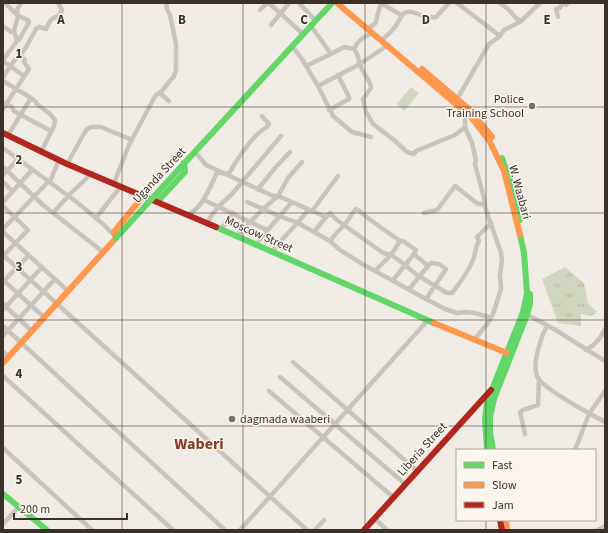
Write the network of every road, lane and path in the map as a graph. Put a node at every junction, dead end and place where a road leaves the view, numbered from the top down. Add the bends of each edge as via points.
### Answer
1 (5, 3) edge
2 (22, 3) edge
3 (58, 3) edge
4 (166, 3) edge
5 (268, 3) edge
6 (289, 3) edge
7 (299, 3) edge
8 (332, 3) edge
9 (337, 3) edge
10 (341, 3) edge
11 (381, 3) edge
12 (449, 3) edge
13 (457, 3) edge
14 (500, 3) edge
15 (540, 3) edge
16 (562, 3) edge
17 (568, 3) edge
18 (260, 10) dead end
19 (280, 13) junction
20 (401, 15) junction
21 (18, 16) junction
22 (558, 17) dead end
23 (316, 21) junction
24 (520, 22) junction
25 (3, 25) edge
26 (271, 25) dead end
27 (311, 26) junction
28 (371, 30) junction
29 (14, 31) junction
30 (303, 34) junction
31 (500, 36) junction
32 (384, 38) junction
33 (17, 41) junction
34 (388, 45) junction
35 (292, 46) junction
36 (354, 49) junction
37 (331, 54) junction
38 (21, 56) junction
39 (3, 61) edge
40 (360, 64) junction
41 (11, 66) junction
42 (306, 66) junction
43 (338, 75) junction
44 (24, 76) junction
45 (3, 77) edge
46 (3, 81) edge
47 (318, 86) junction
48 (16, 89) junction
49 (161, 92) junction
50 (32, 98) junction
51 (456, 100) junction
52 (169, 101) dead end
53 (5, 103) edge
54 (3, 109) edge
55 (330, 110) junction
56 (465, 111) junction
57 (20, 115) junction
58 (262, 116) dead end
59 (465, 127) junction
60 (51, 131) junction
61 (5, 134) edge
62 (281, 136) dead end
63 (371, 137) dead end
64 (132, 140) junction
65 (3, 148) edge
66 (41, 152) junction
67 (195, 152) junction
68 (290, 152) dead end
69 (18, 159) junction
70 (60, 160) junction
71 (302, 162) dead end
72 (184, 163) junction
73 (68, 164) junction
74 (3, 167) edge
75 (32, 170) junction
76 (7, 171) junction
77 (92, 173) junction
78 (227, 174) junction
79 (3, 175) edge
80 (338, 176) dead end
81 (242, 181) junction
82 (3, 182) edge
83 (20, 182) junction
84 (49, 182) junction
85 (114, 183) junction
86 (121, 186) junction
87 (258, 189) junction
88 (12, 191) junction
89 (144, 195) junction
90 (34, 196) junction
91 (68, 196) junction
92 (278, 196) junction
93 (204, 200) junction
94 (158, 201) junction
95 (3, 202) edge
96 (247, 202) dead end
97 (292, 203) junction
98 (3, 206) edge
99 (218, 207) junction
100 (485, 207) junction
101 (263, 209) junction
102 (310, 210) junction
103 (54, 213) junction
104 (232, 213) junction
105 (424, 213) dead end
106 (188, 214) junction
107 (279, 216) junction
108 (15, 217) junction
109 (326, 217) junction
110 (96, 218) junction
111 (207, 222) junction
112 (251, 222) junction
113 (298, 223) junction
114 (491, 223) junction
115 (344, 225) junction
116 (220, 229) junction
117 (267, 230) junction
118 (3, 231) edge
119 (314, 232) junction
120 (237, 236) junction
121 (116, 238) junction
122 (330, 241) junction
123 (400, 241) junction
124 (16, 243) junction
125 (255, 245) junction
126 (103, 252) junction
127 (272, 252) junction
128 (414, 254) junction
129 (3, 255) edge
130 (391, 255) junction
131 (28, 256) junction
132 (404, 264) junction
133 (428, 266) junction
134 (42, 267) junction
135 (17, 268) junction
136 (376, 270) junction
137 (419, 275) junction
138 (54, 279) junction
139 (30, 280) junction
140 (393, 280) junction
141 (3, 281) edge
142 (435, 285) junction
143 (409, 289) junction
144 (68, 291) junction
145 (43, 292) junction
146 (18, 293) junction
147 (426, 299) junction
148 (56, 303) junction
149 (31, 305) junction
150 (4, 307) edge
151 (525, 314) junction
152 (44, 317) junction
153 (19, 318) junction
154 (491, 318) junction
155 (428, 320) junction
156 (3, 326) edge
157 (547, 326) junction
158 (605, 329) edge
159 (32, 330) junction
160 (8, 331) junction
161 (3, 336) edge
162 (474, 340) junction
163 (21, 343) junction
164 (586, 350) junction
165 (3, 352) edge
166 (507, 353) junction
167 (9, 356) junction
168 (605, 361) edge
169 (3, 362) edge
170 (293, 362) dead end
171 (3, 376) edge
172 (280, 377) dead end
173 (539, 380) junction
174 (496, 387) junction
175 (269, 391) dead end
176 (605, 391) edge
177 (348, 410) junction
178 (590, 414) junction
179 (605, 422) edge
180 (335, 424) junction
181 (525, 434) dead end
182 (323, 437) junction
183 (3, 448) edge
184 (487, 449) edge
185 (493, 449) edge
186 (574, 449) edge
187 (417, 471) junction
188 (405, 484) junction
189 (3, 494) edge
190 (270, 497) junction
191 (393, 497) junction
192 (3, 499) edge
193 (16, 510) junction
194 (374, 519) junction
195 (324, 520) dead end
196 (3, 524) edge
197 (605, 526) edge
198 (39, 530) edge
199 (47, 530) edge
200 (92, 530) edge
201 (173, 530) edge
202 (225, 530) edge
203 (240, 530) edge
204 (307, 530) edge
205 (315, 530) edge
206 (364, 530) edge
207 (387, 530) edge
208 (597, 530) edge

1 - 21 street
2 - 21 street via 17,10
3 - 38 street via 62,10 60,13 46,29 36,29
4 - 49 street via 176,44 176,70
5 - 18 street
5 - 19 street
6 - 19 street
7 - 23 street
8 - 23 main road, Uganda Street
9 - 28 main road, W. Waabari
10 - 28 main road, W. Waabari
11 - 20 street
11 - 28 street via 378,19
12 - 20 street via 436,17 430,18 414,12
13 - 31 street
14 - 24 street
15 - 24 street
16 - 17 street
16 - 22 street via 560,8 556,9
19 - 26 street
19 - 30 street
20 - 32 street
21 - 29 street
21 - 33 street via 29,22
23 - 27 main road, Uganda Street
24 - 31 street via 504,30
25 - 29 street via 9,31
27 - 30 main road, Uganda Street
27 - 37 street
28 - 32 main road, W. Waabari
28 - 34 main road, W. Waabari
28 - 36 street via 360,39
29 - 33 street
30 - 35 main road, Uganda Street
31 - 51 street via 485,49
32 - 51 main road, W. Waabari
33 - 39 street
34 - 40 street
34 - 51 main road, W. Waabari
35 - 42 street
35 - 67 main road, Uganda Street
36 - 37 street via 344,47
36 - 40 street
37 - 42 street
38 - 41 street via 18,56
38 - 44 street via 29,69
39 - 41 street
40 - 43 street
40 - 59 street via 371,84 371,88 362,98 368,116 373,124 407,152 414,154 455,135
41 - 44 street
41 - 45 street
42 - 47 street
43 - 47 street
43 - 55 street via 349,99
44 - 48 street
46 - 48 street
47 - 55 street
48 - 50 street
48 - 53 street
49 - 52 street
49 - 64 street via 156,95
50 - 57 street
50 - 60 street via 55,120
51 - 56 main road, W. Waabari
51 - 151 main road, W. Waabari via 482,124 506,166 522,227 529,269 530,304
53 - 54 street
53 - 57 street
55 - 63 street via 333,116 353,133
56 - 59 street
56 - 151 main road, W. Waabari via 490,142 504,171 525,264
57 - 60 street
57 - 61 street
58 - 78 street via 269,124 256,136
59 - 100 street via 474,154
60 - 66 street
61 - 66 main road, Moscow Street
62 - 81 street
64 - 73 street via 101,127 91,127 86,130
64 - 85 street
65 - 69 street
66 - 70 main road, Moscow Street
67 - 72 main road, Uganda Street
67 - 78 street via 206,165
68 - 87 street
69 - 75 street
69 - 76 street
70 - 73 main road, Moscow Street
70 - 84 street
71 - 92 street via 288,178
72 - 94 main road via 185,172
72 - 121 main road, Uganda Street, bridge
73 - 77 main road, Moscow Street
74 - 76 street
75 - 83 street
75 - 84 street
76 - 79 street
76 - 83 street
77 - 85 main road, Moscow Street
77 - 91 street
78 - 81 street
78 - 93 street via 217,172
80 - 102 street
81 - 87 street
81 - 99 street
82 - 88 street
83 - 88 street
83 - 90 street
84 - 90 street
84 - 91 street
85 - 86 main road, Moscow Street
86 - 89 main road, Moscow Street
86 - 110 street
87 - 92 street
88 - 95 street
89 - 94 main road, Moscow Street
89 - 121 main road via 114,232
90 - 103 street
90 - 108 street
91 - 103 street
91 - 110 street
92 - 97 street
92 - 101 street
93 - 99 street
93 - 106 street
94 - 106 main road, Moscow Street
96 - 101 street
97 - 102 street
97 - 107 street
98 - 108 street
99 - 104 street
99 - 111 street
100 - 105 street via 455,186 437,210
100 - 114 street
101 - 107 street
101 - 112 street
102 - 109 street
102 - 113 street
103 - 126 street
104 - 112 street
104 - 116 street
106 - 111 main road, Moscow Street
107 - 113 street
107 - 117 street
108 - 118 street
108 - 124 street via 28,230
109 - 115 street via 330,213
109 - 119 street
110 - 121 street
111 - 116 main road, Moscow Street
112 - 117 street
112 - 120 street
113 - 119 street
113 - 127 street
114 - 142 street via 477,237 479,241 473,260 452,293 445,292
114 - 154 street via 502,260 500,297
115 - 122 street
115 - 123 street via 356,209
115 - 130 street via 383,253
116 - 120 main road, Moscow Street
117 - 125 street
118 - 124 street
119 - 122 street
120 - 125 main road, Moscow Street
121 - 126 main road, Uganda Street
122 - 136 street via 340,250
123 - 128 street via 416,250
123 - 130 street
124 - 129 street
124 - 131 street
125 - 127 main road, Moscow Street
126 - 144 main road, Uganda Street
127 - 155 main road, Moscow Street
128 - 132 street
128 - 133 street
129 - 135 street
130 - 132 street
130 - 136 street
131 - 134 street
131 - 135 street
132 - 137 street
132 - 140 street
133 - 137 street
133 - 142 street via 431,262 446,269
134 - 138 street
134 - 139 street
135 - 139 street
135 - 141 street
136 - 140 street
137 - 142 street
137 - 143 street
138 - 144 street
138 - 145 street
139 - 145 street
139 - 146 street
140 - 143 street
141 - 146 street
142 - 147 street
143 - 147 street
144 - 148 main road, Uganda Street
145 - 148 street
145 - 149 street
146 - 149 street
146 - 150 street
147 - 154 street via 457,313 475,313
148 - 152 main road, Uganda Street
148 - 190 street
149 - 152 street
149 - 153 street
150 - 153 street
151 - 157 street
151 - 166 main road, W. Waabari
151 - 174 main road, W. Waabari
152 - 159 main road, Uganda Street
153 - 159 street
153 - 160 street
154 - 162 street
155 - 162 main road, Moscow Street
155 - 177 street
156 - 160 street
157 - 164 street
157 - 173 street via 536,356
158 - 164 street via 594,345
159 - 163 main road, Uganda Street
160 - 161 street
160 - 163 street
162 - 166 main road, Moscow Street
163 - 167 main road, Uganda Street
163 - 202 street
164 - 168 street
165 - 167 street
166 - 174 main road, W. Waabari
167 - 169 main road, Uganda Street
170 - 177 street
171 - 201 street
172 - 180 street
173 - 178 street
173 - 181 street via 538,405 520,412
174 - 184 main road, W. Waabari via 490,395 484,419
174 - 185 main road, W. Waabari via 490,416
174 - 187 main road, Liberia Street via 488,392
175 - 182 street
176 - 178 street
177 - 180 street
177 - 187 street
178 - 179 street
178 - 186 street
180 - 182 street
180 - 188 street
182 - 190 street
182 - 191 street
183 - 200 street
187 - 188 main road, Liberia Street
188 - 191 main road, Liberia Street
189 - 199 main road
190 - 203 street
190 - 204 street
191 - 194 main road, Liberia Street
192 - 193 main road
193 - 196 street
193 - 198 main road
194 - 206 main road, Liberia Street
194 - 207 street
195 - 205 street
197 - 208 street

